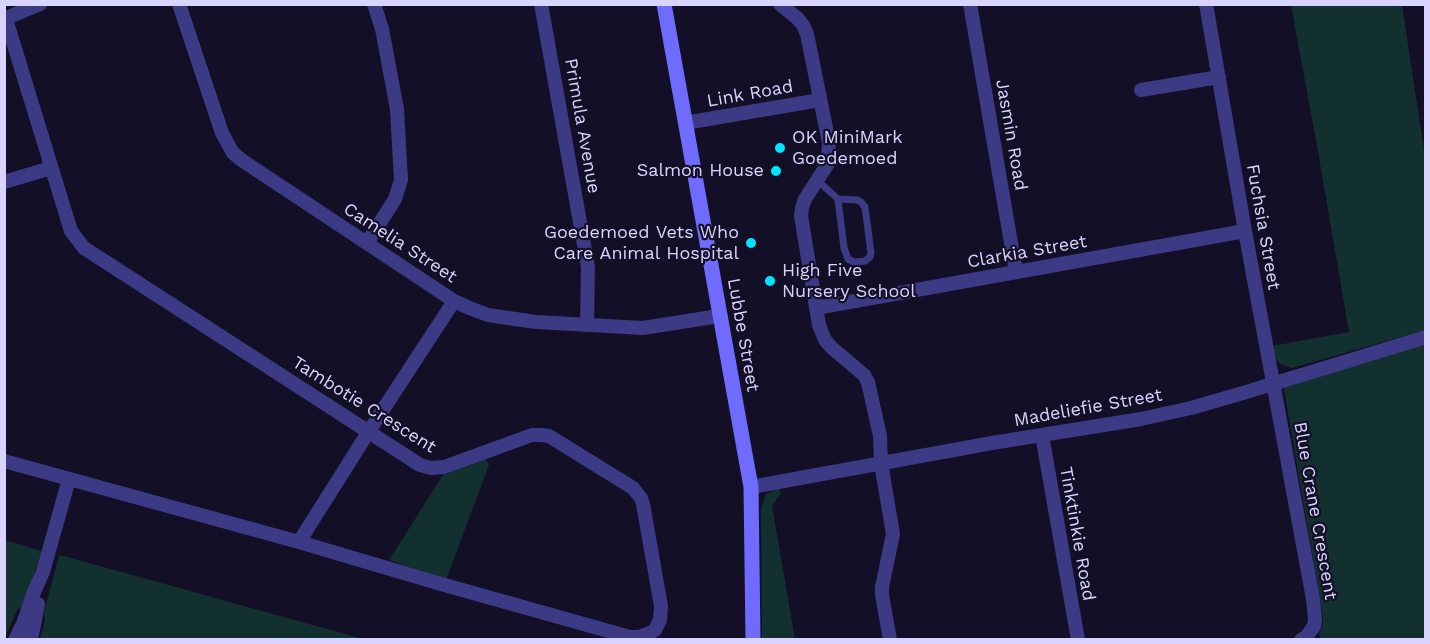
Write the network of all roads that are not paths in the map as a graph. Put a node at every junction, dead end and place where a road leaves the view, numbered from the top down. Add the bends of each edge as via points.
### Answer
1 (40, 4) edge
2 (179, 4) edge
3 (374, 4) edge
4 (542, 4) edge
5 (664, 4) edge
6 (780, 4) edge
7 (970, 4) edge
8 (1206, 4) edge
9 (5, 19) edge
10 (1219, 77) junction
11 (1141, 90) dead end
12 (820, 100) junction
13 (685, 123) junction
14 (51, 168) junction
15 (818, 181) junction
16 (4, 182) edge
17 (838, 199) junction
18 (1245, 231) junction
19 (367, 243) junction
20 (1016, 272) junction
21 (454, 301) junction
22 (816, 308) junction
23 (719, 316) junction
24 (587, 325) junction
25 (1425, 337) edge
26 (1274, 383) junction
27 (369, 431) junction
28 (1042, 435) junction
29 (4, 460) edge
30 (882, 463) junction
31 (69, 479) junction
32 (751, 487) junction
33 (299, 542) junction
34 (43, 572) junction
35 (15, 639) edge
36 (32, 639) edge
37 (753, 639) edge
38 (890, 639) edge
39 (1078, 639) edge
40 (1301, 639) edge

1 - 9 street
2 - 19 street, Camelia Street via 222,133 233,153
3 - 19 street via 397,109 401,180 395,199
4 - 24 street, Primula Avenue via 588,267
5 - 13 main road, Lubbe Street
6 - 12 street via 797,18 807,34
7 - 20 street, Jasmin Road
8 - 10 street, Fuchsia Street
9 - 14 street, Tambotie Crescent
10 - 11 street
10 - 18 street, Fuchsia Street
12 - 13 street, Link Road
12 - 15 street via 829,152
13 - 23 main road, Lubbe Street
14 - 16 street
14 - 27 street, Tambotie Crescent via 71,231 84,248
15 - 17 lane
15 - 22 street via 805,199 801,216
17 - 17 lane via 857,200 865,207 871,253 865,261 850,261 846,256
18 - 20 street, Clarkia Street
18 - 26 street, Fuchsia Street
19 - 21 street, Camelia Street
20 - 22 street, Clarkia Street
21 - 24 street, Camelia Street via 488,315
21 - 27 street
22 - 30 street via 825,340 868,382
23 - 24 street, Camelia Street via 643,328
23 - 32 main road, Lubbe Street
25 - 26 street, Madeliefie Street
26 - 28 street, Madeliefie Street via 1191,408
26 - 40 street, Blue Crane Crescent via 1315,619 1311,632
27 - 33 street
27 - 33 street, Tambotie Crescent via 420,465 437,468 532,435 545,435 633,488 643,504 661,606 658,626 648,634 630,637
28 - 30 street, Madeliefie Street
28 - 39 street, Tinktinkie Road
29 - 31 street, Tambotie Crescent
30 - 32 street, Madeliefie Street
30 - 38 street via 893,534 882,587
31 - 33 street, Tambotie Crescent
31 - 34 street
32 - 37 main road, Lubbe Street
34 - 35 street
34 - 36 street

